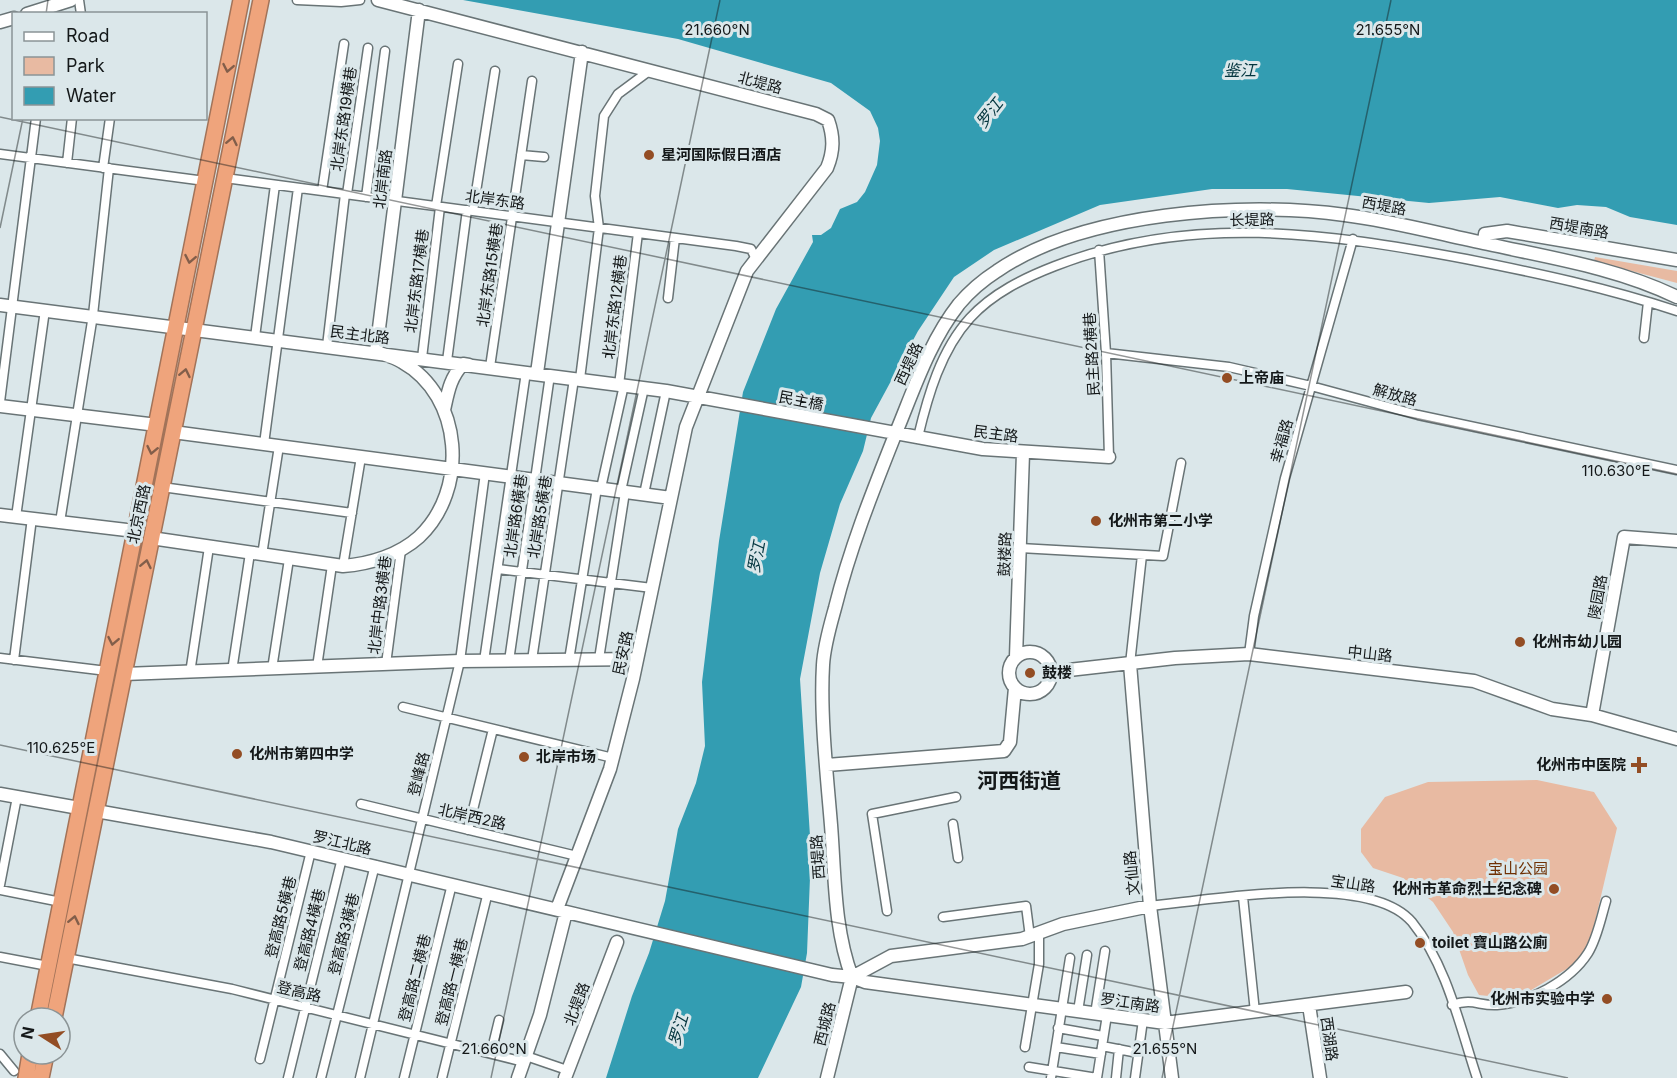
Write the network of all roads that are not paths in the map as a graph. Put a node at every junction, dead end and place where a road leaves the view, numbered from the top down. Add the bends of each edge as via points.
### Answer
1 (71, 0) edge
2 (297, 0) edge
3 (360, 0) edge
4 (378, 0) edge
5 (241, 3) edge
6 (261, 4) edge
7 (419, 10) junction
8 (33, 12) edge
9 (344, 44) dead end
10 (368, 48) dead end
11 (385, 51) dead end
12 (582, 52) junction
13 (458, 64) dead end
14 (495, 70) dead end
15 (648, 71) junction
16 (532, 81) dead end
17 (36, 120) edge
18 (72, 120) edge
19 (110, 120) edge
20 (0, 154) edge
21 (521, 154) junction
22 (31, 158) junction
23 (544, 158) dead end
24 (67, 163) junction
25 (106, 168) junction
26 (225, 178) junction
27 (205, 181) junction
28 (276, 185) junction
29 (298, 188) junction
30 (322, 191) junction
31 (346, 194) junction
32 (366, 197) junction
33 (395, 201) junction
34 (438, 206) junction
35 (470, 211) junction
36 (512, 216) junction
37 (558, 222) junction
38 (599, 228) junction
39 (638, 233) junction
40 (675, 238) junction
41 (1353, 239) junction
42 (1484, 243) junction
43 (1099, 250) junction
44 (753, 254) junction
45 (1677, 260) edge
46 (1677, 297) edge
47 (668, 298) dead end
48 (1648, 302) junction
49 (6, 306) edge
50 (45, 310) junction
51 (1677, 311) edge
52 (93, 315) junction
53 (177, 327) junction
54 (194, 328) junction
55 (255, 337) junction
56 (1644, 338) dead end
57 (278, 340) junction
58 (327, 346) junction
59 (376, 352) junction
60 (1106, 353) junction
61 (422, 358) junction
62 (447, 361) junction
63 (476, 365) junction
64 (490, 367) junction
65 (531, 373) junction
66 (550, 375) junction
67 (577, 379) junction
68 (621, 385) junction
69 (1311, 386) junction
70 (644, 388) junction
71 (666, 391) junction
72 (699, 397) junction
73 (717, 400) joint
74 (0, 404) edge
75 (30, 410) junction
76 (444, 410) junction
77 (77, 416) junction
78 (157, 425) junction
79 (880, 431) joint
80 (173, 432) junction
81 (896, 434) junction
82 (918, 437) junction
83 (264, 444) junction
84 (279, 446) junction
85 (1023, 453) junction
86 (361, 457) junction
87 (1109, 457) joint
88 (1181, 463) dead end
89 (451, 469) junction
90 (1677, 470) edge
91 (485, 473) junction
92 (511, 477) junction
93 (535, 480) junction
94 (559, 483) junction
95 (162, 487) junction
96 (599, 488) junction
97 (623, 491) junction
98 (644, 494) junction
99 (671, 498) junction
100 (270, 502) junction
101 (352, 513) junction
102 (0, 515) edge
103 (16, 517) junction
104 (32, 518) junction
105 (60, 522) junction
106 (135, 531) junction
107 (152, 538) junction
108 (1677, 541) edge
109 (209, 547) junction
110 (1020, 548) junction
111 (400, 550) junction
112 (256, 554) junction
113 (1142, 555) junction
114 (289, 559) junction
115 (338, 565) junction
116 (498, 569) junction
117 (522, 572) junction
118 (545, 574) junction
119 (582, 579) junction
120 (611, 583) junction
121 (652, 588) junction
122 (1249, 654) junction
123 (1016, 657) junction
124 (0, 658) edge
125 (599, 659) junction
126 (637, 659) junction
127 (14, 660) junction
128 (509, 660) junction
129 (532, 660) junction
130 (569, 660) junction
131 (460, 661) junction
132 (484, 661) junction
133 (386, 664) junction
134 (1130, 664) junction
135 (317, 667) junction
136 (272, 669) junction
137 (107, 671) junction
138 (232, 671) junction
139 (1051, 672) junction
140 (190, 673) junction
141 (124, 674) junction
142 (1015, 688) junction
143 (403, 706) dead end
144 (1592, 715) junction
145 (447, 717) junction
146 (493, 729) junction
147 (1677, 739) edge
148 (613, 758) junction
149 (827, 765) junction
150 (0, 794) edge
151 (17, 797) junction
152 (956, 797) dead end
153 (361, 804) dead end
154 (79, 808) junction
155 (96, 811) junction
156 (422, 819) junction
157 (952, 824) dead end
158 (468, 830) junction
159 (312, 851) junction
160 (577, 856) junction
161 (342, 858) junction
162 (958, 858) dead end
163 (375, 866) junction
164 (410, 874) junction
165 (452, 884) junction
166 (0, 885) edge
167 (0, 890) edge
168 (488, 892) junction
169 (1243, 897) junction
170 (1606, 901) dead end
171 (61, 902) junction
172 (1150, 906) junction
173 (562, 911) junction
174 (887, 911) dead end
175 (943, 916) dead end
176 (1035, 935) junction
177 (617, 942) dead end
178 (1105, 951) dead end
179 (1087, 955) dead end
180 (0, 957) edge
181 (66, 958) junction
182 (1070, 958) dead end
183 (48, 966) junction
184 (832, 975) joint
185 (852, 977) junction
186 (1406, 992) dead end
187 (274, 1000) junction
188 (1032, 1005) junction
189 (1309, 1005) junction
190 (1452, 1005) junction
191 (40, 1006) edge
192 (56, 1006) edge
193 (305, 1007) junction
194 (1061, 1009) junction
195 (1078, 1011) junction
196 (1255, 1012) junction
197 (337, 1014) junction
198 (1101, 1014) junction
199 (499, 1020) dead end
200 (1143, 1020) junction
201 (1165, 1023) junction
202 (374, 1024) junction
203 (1059, 1028) junction
204 (415, 1034) junction
205 (1103, 1036) junction
206 (450, 1043) junction
207 (1024, 1047) dead end
208 (1056, 1047) junction
209 (1119, 1049) junction
210 (1101, 1050) junction
211 (491, 1053) junction
212 (1138, 1053) junction
213 (0, 1054) edge
214 (260, 1059) dead end
215 (525, 1059) junction
216 (1029, 1067) dead end
217 (20, 1074) edge
218 (566, 1074) edge
219 (1052, 1074) edge
220 (288, 1078) edge
221 (321, 1078) edge
222 (360, 1078) edge
223 (404, 1078) edge
224 (442, 1078) edge
225 (518, 1078) edge
226 (827, 1078) edge
227 (1097, 1078) edge
228 (1116, 1078) edge
229 (1135, 1078) edge
230 (1172, 1078) edge
231 (1320, 1078) edge
232 (1477, 1078) edge

1 - 8 street
2 - 3 street
4 - 7 street, 北堤路
5 -> 27 highway, 北京西路
26 -> 6 highway, 北京西路
7 - 12 street, 北堤路
7 - 33 street, 北岸南路
9 - 30 street
10 - 31 street, 北岸东路19横巷
11 - 32 street
12 - 15 street, 北堤路
12 - 37 street
13 - 34 street, 北岸东路17横巷
14 - 35 street
15 - 38 street, 北岸路5橫巷 via 618,94 604,116 596,196
15 - 44 street, 北堤路 via 828,120 833,149 827,168 766,247
16 - 21 street, 北岸东路15横巷
17 - 22 street
18 - 24 street
19 - 25 street
20 - 22 street
21 - 23 street
21 - 36 street, 北岸东路15横巷
22 - 24 street
22 - 49 street
24 - 25 street
25 - 27 street
25 - 52 street
26 - 28 street, 北岸东路
26 - 54 highway, 北京西路
27 -> 53 highway, 北京西路
28 - 29 street, 北岸东路
28 - 55 street
29 - 30 street, 北岸东路
29 - 57 street
30 - 31 street, 北岸东路
31 - 32 street, 北岸东路
31 - 58 street, 北岸东路19横巷
32 - 33 street, 北岸东路
33 - 34 street, 北岸东路
33 - 59 street, 北岸南路
34 - 35 street, 北岸东路
34 - 61 street, 北岸东路17横巷
35 - 36 street, 北岸东路
35 - 62 street
36 - 37 street, 北岸东路
36 - 64 street, 北岸东路15横巷
37 - 38 street, 北岸东路
37 - 65 street
38 - 39 street, 北岸东路
38 - 67 street, 北岸路5橫巷
39 - 40 street, 北岸东路
39 - 68 street, 北岸东路12横巷
40 - 44 street, 北岸东路
40 - 47 street
41 - 43 street, 长堤路 via 1231,233 1138,240
41 - 48 street, 长堤路 via 1512,268
41 - 69 street, 幸福路
42 - 45 street, 西堤南路 via 1485,234 1507,231
42 - 46 street, 西堤路 via 1576,262
42 - 81 street, 西堤路 via 1420,227 1301,211 1145,217 1083,233 1016,260 968,294 937,340
43 - 60 street, 民主路2横巷
43 - 82 street, 长堤路 via 1026,277 969,319 943,361
44 - 72 street, 北堤路
48 - 51 street, 长堤路
48 - 56 street
49 - 50 street, 民主北路
49 - 74 street
50 - 52 street, 民主北路
50 - 75 street
52 - 53 street, 民主北路
52 - 77 street
53 - 54 street, 民主北路
53 - 78 highway, 北京西路
54 - 55 street, 民主北路
80 -> 54 highway, 北京西路
55 - 57 street, 民主北路
57 - 58 street, 民主北路
57 - 83 street
58 - 59 street, 民主北路
59 - 61 street, 民主北路
59 - 76 street via 402,361 420,375
60 - 69 street, 解放路 via 1229,367
60 - 87 street, 民主路2横巷
61 - 62 street, 民主北路
62 - 63 street, 民主北路
63 - 64 street, 民主北路
63 - 76 street via 463,364 455,372
64 - 65 street, 民主北路
65 - 66 street, 民主北路
65 - 92 street
66 - 67 street, 民主北路
66 - 93 street, 北岸路6橫巷
67 - 68 street, 民主北路
67 - 94 street, 北岸路5橫巷
68 - 70 street, 民主北路
68 - 96 street, 北岸东路12横巷
69 - 90 street, 解放路 via 1419,416
69 - 122 street, 幸福路 via 1285,478
70 - 71 street, 民主北路
70 - 97 street
71 - 72 street, 民主北路
71 - 98 street
72 - 73 street, 民主北路
72 - 99 street, 民安路 via 686,427
73 - 79 street, 民主橋
74 - 75 street
75 - 77 street
75 - 103 street
76 - 89 street via 452,431
77 - 78 street
77 - 105 street
78 -> 106 highway, 北京西路
79 - 81 street, 民主路
80 - 83 street
80 - 95 highway, 北京西路
81 - 82 street, 民主路
81 - 149 street, 西堤路 via 853,542 828,633 823,665
82 - 85 street, 民主路
83 - 84 street
84 - 86 street
84 - 100 street
85 - 87 street, 民主路
85 - 110 street, 鼓楼路
86 - 89 street
86 - 101 street
88 - 113 street via 1163,556
89 - 91 street
89 - 111 street via 440,508 421,535
91 - 92 street
91 - 131 street, 登峰路
92 - 93 street
92 - 116 street
93 - 94 street
93 - 117 street, 北岸路6橫巷
94 - 96 street
94 - 118 street, 北岸路5橫巷
95 - 100 street
95 - 107 highway, 北京西路
96 - 97 street
96 - 119 street, 北岸东路12横巷
97 - 98 street
97 - 120 street
98 - 99 street
99 - 121 street, 民安路
100 - 101 street
100 - 112 street
101 - 115 street
102 - 103 street
103 - 104 street
104 - 105 street
104 - 127 street
105 - 106 street
106 -> 137 highway, 北京西路
107 - 109 street
141 -> 107 highway, 北京西路
108 - 144 street, 陵园路 via 1624,537
109 - 112 street
109 - 140 street
110 - 113 street
110 - 123 street, 鼓楼路
111 - 115 street via 378,560
111 - 133 street, 北岸中路3横巷
112 - 114 street
112 - 138 street
113 - 134 street
114 - 115 street
114 - 136 street
115 - 135 street
116 - 117 street
116 - 132 street
117 - 118 street
117 - 128 street, 北岸路6橫巷
118 - 119 street
118 - 129 street, 北岸路5橫巷
119 - 120 street
119 - 130 street, 北岸东路12横巷
120 - 121 street
120 - 125 street
121 - 126 street, 民安路
122 - 134 street, 中山路
122 - 144 street, 中山路 via 1474,681 1552,709
123 - 139 street via 1028,652 1041,655
123 - 142 street via 1009,670
124 - 127 street
125 - 126 street
125 - 130 street
126 - 148 street, 民安路
127 - 137 street
128 - 129 street
128 - 132 street
129 - 130 street
131 - 132 street
131 - 133 street
131 - 145 street, 登峰路
133 - 135 street
134 - 139 street, 中山路
134 - 172 street, 文仙路
135 - 136 street
136 - 138 street
137 - 154 highway, 北京西路
138 - 140 street
139 - 142 street via 1048,684 1039,692 1026,694
140 - 141 street
141 - 155 highway, 北京西路
142 - 149 street via 1010,742 1004,751
143 - 145 street
144 - 147 street, 中山路 via 1642,726
145 - 146 street
145 - 156 street, 登峰路
146 - 148 street
146 - 158 street
148 - 160 street, 民安路
149 - 185 street, 西堤路 via 837,909
150 - 151 street
151 - 154 street
151 - 166 street
152 - 174 street via 872,814
153 - 156 street, 北岸西2路
154 - 171 highway, 北京西路
155 - 159 street, 罗江北路
181 -> 155 highway, 北京西路
156 - 158 street, 北岸西2路
156 - 164 street, 登峰路
157 - 162 street
158 - 160 street, 北岸西2路
159 - 161 street, 罗江北路
159 - 187 street, 登高路5橫巷
160 - 173 street, 民安路
161 - 163 street, 罗江北路
161 - 193 street, 登高路4橫巷
163 - 164 street, 罗江北路
163 - 197 street, 登高路3橫巷
164 - 165 street, 罗江北路
164 - 202 street, 登峰路
165 - 168 street, 罗江北路
165 - 204 street, 登高路二横巷
167 - 171 street
168 - 173 street, 罗江北路
168 - 206 street, 登高路一横巷
169 - 172 street, 宝山路
169 - 190 street, 宝山路 via 1327,893 1392,906 1419,932
169 - 196 street
170 - 190 street via 1589,951 1563,978 1520,1001 1496,1005 1468,1000
171 - 183 highway, 北京西路
172 - 176 street via 1063,924
172 - 201 street, 文仙路
173 - 184 street, 罗江北路
173 - 215 street, 民安路 via 553,971
175 - 176 street via 1026,906
176 - 185 street via 891,956
176 - 188 street via 1039,964
177 - 218 street, 北堤路
178 - 198 street
179 - 195 street
180 - 183 street
181 - 187 street, 登高路
181 - 192 highway, 北京西路
182 - 194 street
183 - 191 highway, 北京西路
184 - 185 street, 罗江南路
185 - 188 street, 罗江南路
185 - 226 street, 西城路
186 - 189 street, 罗江南路
187 - 193 street, 登高路
187 - 214 street, 登高路5橫巷
188 - 194 street, 罗江南路
188 - 207 street
189 - 196 street, 罗江南路
189 - 231 street, 西湖路
190 - 232 street, 宝山路
193 - 197 street, 登高路
193 - 220 street, 登高路4橫巷
194 - 195 street, 罗江南路
194 - 203 street
195 - 198 street, 罗江南路
196 - 201 street, 罗江南路
197 - 202 street, 登高路
197 - 221 street, 登高路3橫巷
198 - 200 street, 罗江南路
198 - 205 street
199 - 211 street
200 - 201 street, 罗江南路
200 - 212 street
201 - 230 street, 文仙路
202 - 204 street, 登高路
202 - 222 street, 登峰路
203 - 205 street
203 - 208 street
204 - 206 street, 登高路
204 - 223 street, 登高路二横巷
205 - 210 street
206 - 211 street, 登高路
206 - 224 street, 登高路一横巷
208 - 210 street
208 - 219 street
209 - 210 street
209 - 212 street
209 - 228 street
210 - 227 street
211 - 215 street, 登高路
212 - 229 street
213 - 217 street
215 - 218 street, 登高路
215 - 225 street, 民安路
216 - 219 street
219 - 227 street

